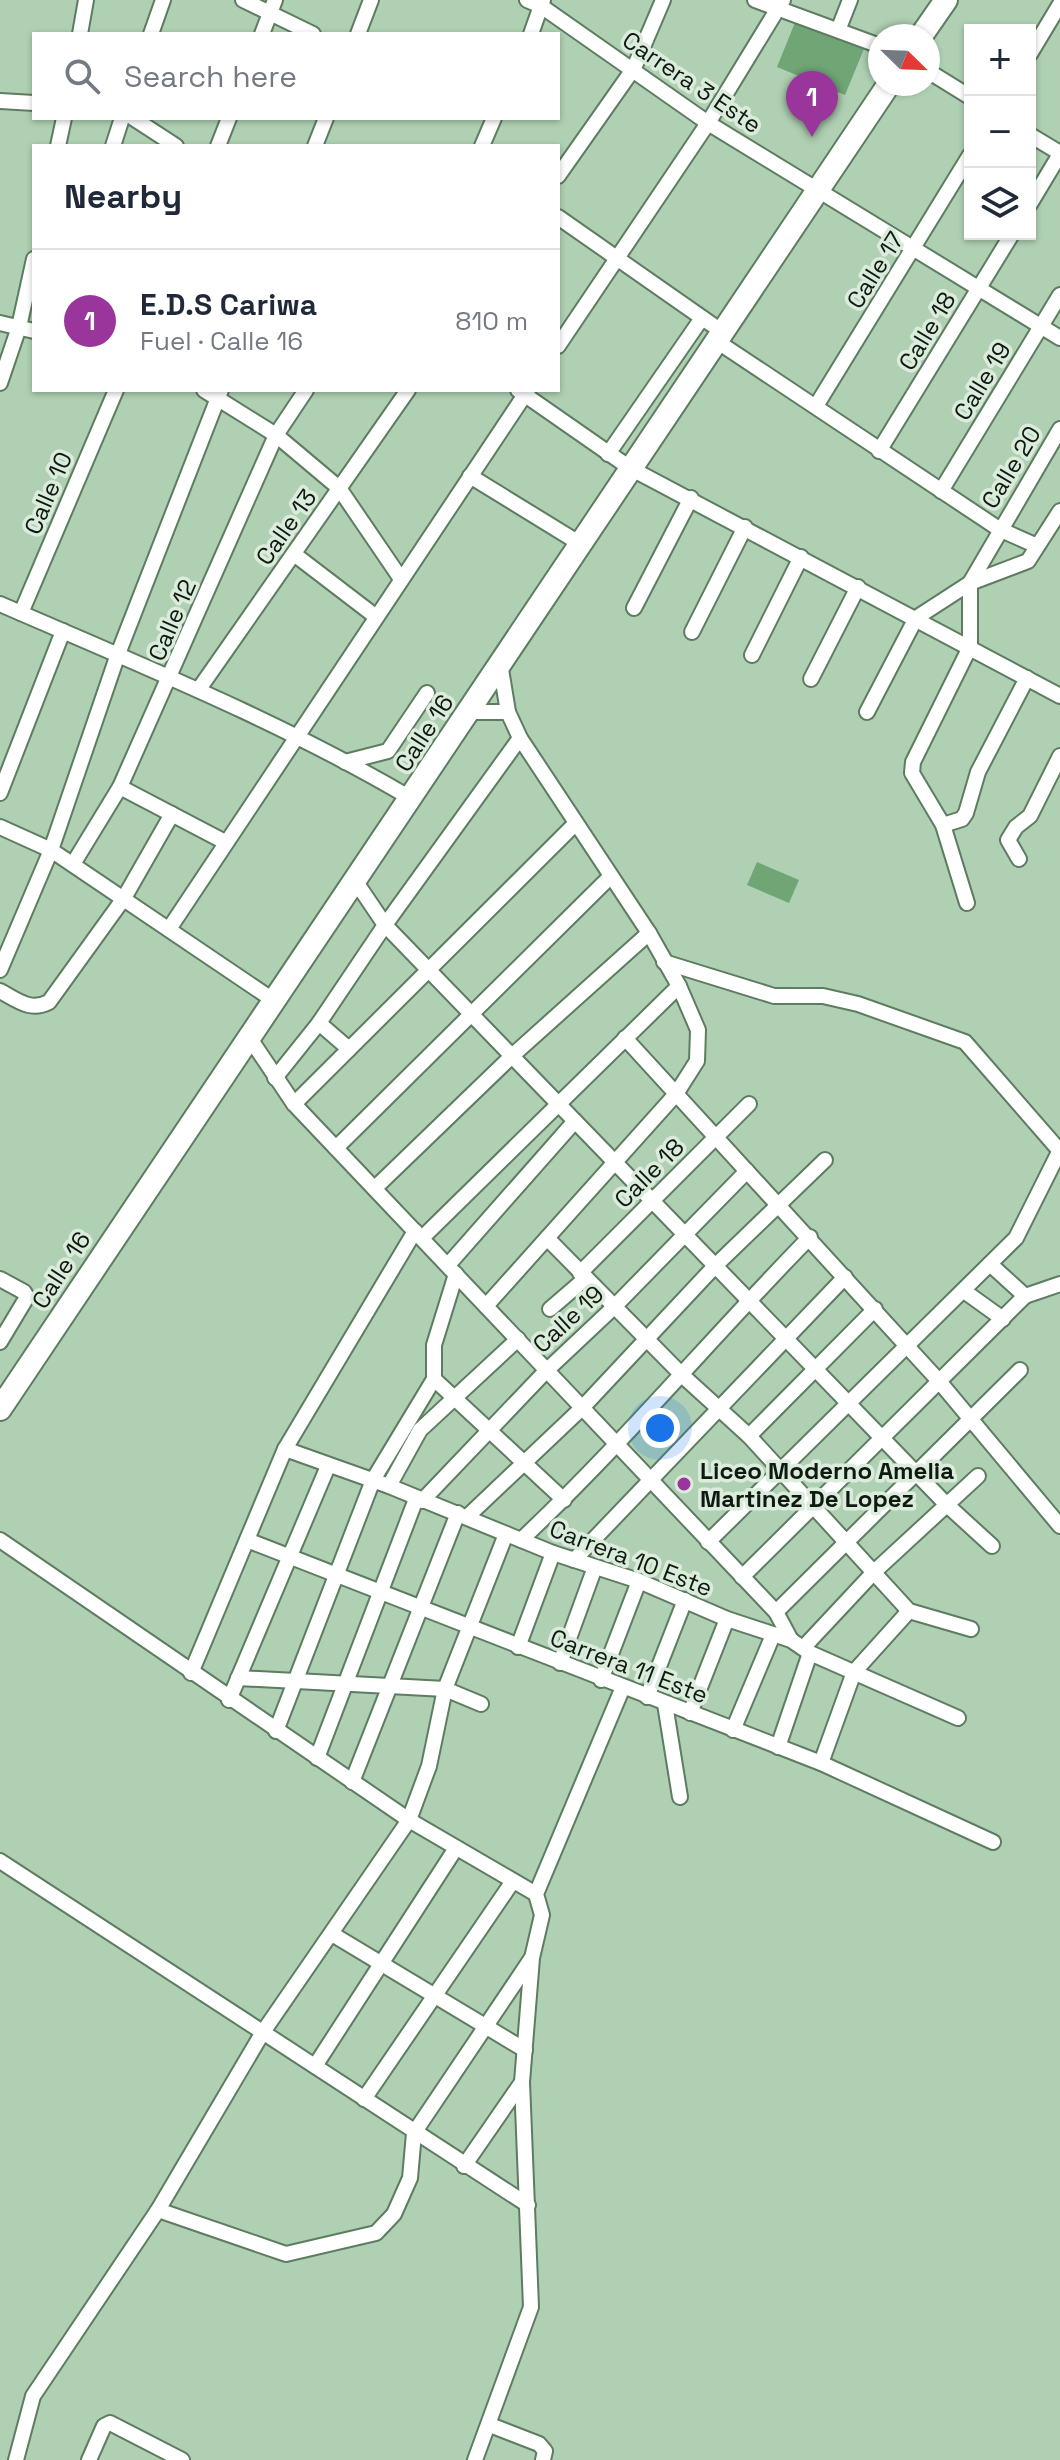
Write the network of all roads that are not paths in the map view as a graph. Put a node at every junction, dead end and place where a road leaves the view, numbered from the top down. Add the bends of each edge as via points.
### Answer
1 (86, 0) edge
2 (163, 0) edge
3 (243, 0) edge
4 (371, 0) edge
5 (663, 0) edge
6 (755, 0) edge
7 (850, 0) edge
8 (946, 0) edge
9 (537, 2) edge
10 (782, 4) edge
11 (1060, 4) edge
12 (273, 6) edge
13 (929, 24) edge
14 (839, 28) junction
15 (80, 32) edge
16 (152, 32) edge
17 (263, 32) edge
18 (310, 32) edge
19 (359, 32) edge
20 (531, 32) edge
21 (868, 41) edge
22 (1036, 44) edge
23 (634, 68) junction
24 (940, 78) edge
25 (881, 96) edge
26 (968, 96) edge
27 (0, 101) edge
28 (32, 103) edge
29 (64, 120) edge
30 (121, 120) edge
31 (136, 120) edge
32 (228, 120) edge
33 (325, 120) edge
34 (493, 120) edge
35 (708, 123) junction
36 (1036, 139) edge
37 (58, 144) edge
38 (114, 144) edge
39 (173, 144) edge
40 (219, 144) edge
41 (316, 144) edge
42 (483, 144) edge
43 (1060, 154) edge
44 (964, 165) edge
45 (560, 173) edge
46 (819, 191) junction
47 (1036, 194) edge
48 (560, 218) edge
49 (1008, 240) edge
50 (914, 249) junction
51 (617, 258) junction
52 (32, 279) edge
53 (979, 288) junction
54 (1060, 295) edge
55 (702, 318) junction
56 (0, 323) edge
57 (1041, 326) junction
58 (27, 329) edge
59 (721, 338) junction
60 (1060, 338) edge
61 (560, 343) edge
62 (0, 383) edge
63 (115, 392) edge
64 (215, 392) edge
65 (305, 392) edge
66 (407, 392) edge
67 (524, 392) edge
68 (816, 406) junction
69 (1060, 429) edge
70 (276, 435) junction
71 (879, 451) junction
72 (608, 454) junction
73 (630, 468) junction
74 (470, 476) junction
75 (339, 488) junction
76 (941, 491) junction
77 (691, 498) junction
78 (1060, 511) edge
79 (745, 527) junction
80 (999, 529) junction
81 (579, 543) junction
82 (1037, 546) junction
83 (294, 554) junction
84 (801, 557) junction
85 (401, 579) junction
86 (970, 583) junction
87 (858, 587) junction
88 (0, 604) edge
89 (634, 608) dead end
90 (21, 613) junction
91 (375, 616) junction
92 (916, 618) junction
93 (63, 631) junction
94 (692, 632) dead end
95 (970, 647) junction
96 (118, 654) junction
97 (752, 655) dead end
98 (500, 662) junction
99 (172, 676) junction
100 (1027, 678) junction
101 (811, 679) dead end
102 (199, 689) junction
103 (427, 693) dead end
104 (1060, 696) edge
105 (468, 712) junction
106 (508, 712) junction
107 (867, 712) dead end
108 (295, 735) junction
109 (520, 738) junction
110 (1060, 756) edge
111 (345, 762) junction
112 (120, 787) junction
113 (0, 793) edge
114 (412, 799) junction
115 (172, 814) junction
116 (575, 824) junction
117 (943, 825) junction
118 (0, 827) edge
119 (225, 842) junction
120 (51, 850) junction
121 (1019, 859) dead end
122 (73, 864) junction
123 (610, 877) junction
124 (356, 882) junction
125 (124, 898) junction
126 (967, 903) dead end
127 (385, 925) junction
128 (169, 929) junction
129 (649, 933) junction
130 (664, 962) junction
131 (0, 970) edge
132 (428, 970) junction
133 (679, 986) junction
134 (0, 991) edge
135 (276, 1002) junction
136 (472, 1015) junction
137 (319, 1023) junction
138 (625, 1038) junction
139 (251, 1040) junction
140 (349, 1049) junction
141 (513, 1055) junction
142 (275, 1078) junction
143 (676, 1094) junction
144 (294, 1104) junction
145 (558, 1104) junction
146 (749, 1104) dead end
147 (575, 1121) junction
148 (527, 1135) junction
149 (716, 1137) junction
150 (336, 1148) junction
151 (1060, 1150) edge
152 (545, 1154) junction
153 (825, 1160) dead end
154 (615, 1163) junction
155 (747, 1171) junction
156 (375, 1188) junction
157 (652, 1201) junction
158 (777, 1204) junction
159 (684, 1233) junction
160 (419, 1235) junction
161 (810, 1237) junction
162 (547, 1238) junction
163 (990, 1264) junction
164 (715, 1266) junction
165 (452, 1270) junction
166 (583, 1275) junction
167 (845, 1277) junction
168 (0, 1279) edge
169 (1060, 1284) edge
170 (964, 1291) junction
171 (1025, 1296) junction
172 (747, 1301) junction
173 (486, 1306) junction
174 (614, 1307) junction
175 (550, 1309) dead end
176 (875, 1309) junction
177 (1003, 1319) junction
178 (518, 1339) junction
179 (785, 1339) junction
180 (648, 1341) junction
181 (0, 1342) edge
182 (906, 1345) junction
183 (816, 1368) junction
184 (1020, 1370) dead end
185 (546, 1371) junction
186 (683, 1376) junction
187 (434, 1379) junction
188 (938, 1380) junction
189 (452, 1398) junction
190 (849, 1400) junction
191 (2, 1403) edge
192 (582, 1408) junction
193 (718, 1408) junction
194 (971, 1419) junction
195 (414, 1426) junction
196 (490, 1429) junction
197 (883, 1435) junction
198 (749, 1436) junction
199 (616, 1445) junction
200 (285, 1449) junction
201 (524, 1462) junction
202 (328, 1466) junction
203 (779, 1472) junction
204 (917, 1472) junction
205 (978, 1476) dead end
206 (373, 1480) junction
207 (650, 1482) junction
208 (389, 1486) junction
209 (419, 1500) junction
210 (564, 1500) junction
211 (946, 1504) junction
212 (812, 1507) junction
213 (463, 1515) junction
214 (1060, 1526) edge
215 (506, 1534) junction
216 (0, 1540) edge
217 (247, 1540) junction
218 (521, 1540) junction
219 (708, 1542) junction
220 (846, 1542) junction
221 (992, 1546) dead end
222 (553, 1553) junction
223 (291, 1556) junction
224 (574, 1560) junction
225 (595, 1567) junction
226 (875, 1571) junction
227 (338, 1574) junction
228 (742, 1577) junction
229 (639, 1581) junction
230 (381, 1591) junction
231 (685, 1600) junction
232 (421, 1606) junction
233 (909, 1611) junction
234 (776, 1612) junction
235 (727, 1619) junction
236 (471, 1627) junction
237 (971, 1629) dead end
238 (773, 1635) junction
239 (518, 1647) junction
240 (802, 1647) junction
241 (560, 1663) junction
242 (854, 1672) junction
243 (191, 1673) junction
244 (238, 1678) junction
245 (601, 1680) junction
246 (296, 1682) junction
247 (345, 1684) junction
248 (391, 1686) junction
249 (623, 1687) junction
250 (445, 1689) junction
251 (647, 1697) junction
252 (229, 1700) junction
253 (481, 1704) dead end
254 (665, 1704) junction
255 (690, 1713) junction
256 (958, 1718) dead end
257 (733, 1730) junction
258 (276, 1731) junction
259 (778, 1747) junction
260 (317, 1758) junction
261 (821, 1763) junction
262 (352, 1782) junction
263 (680, 1797) dead end
264 (409, 1820) junction
265 (993, 1842) dead end
266 (456, 1848) junction
267 (0, 1861) edge
268 (513, 1881) junction
269 (536, 1894) junction
270 (332, 1934) junction
271 (532, 1958) junction
272 (382, 1962) junction
273 (434, 1996) junction
274 (485, 2028) junction
275 (263, 2032) junction
276 (525, 2050) junction
277 (315, 2066) junction
278 (522, 2082) junction
279 (364, 2099) junction
280 (414, 2133) junction
281 (464, 2166) junction
282 (528, 2205) junction
283 (158, 2210) junction
284 (490, 2425) junction
285 (20, 2458) edge
286 (89, 2460) edge
287 (182, 2460) edge
288 (475, 2460) edge
289 (543, 2460) edge

1 - 15 street
2 - 16 street
3 - 12 street
4 - 19 street
5 - 23 street
6 - 10 street
7 - 14 street
8 - 13 highway
9 - 20 street
9 - 23 street, Carrera 3 Este
10 - 14 street
10 - 35 street
11 - 22 street
12 - 17 street
12 - 18 street
14 - 21 street
23 - 35 street, Carrera 3 Este
23 - 45 street
24 - 26 street
25 - 46 highway, Calle 16
27 - 28 street
29 - 37 street
30 - 38 street
31 - 39 street
32 - 40 street
33 - 41 street
34 - 42 street
35 - 46 street, Carrera 3 Este
35 - 51 street
36 - 43 street
43 - 47 street
44 - 50 street, Calle 17
46 - 50 street, Carrera 3 Este
46 - 59 highway, Calle 16
48 - 51 street
49 - 53 street, Calle 18
50 - 53 street, Carrera 3 Este
50 - 68 street, Calle 17
51 - 55 street
51 - 61 street
52 - 58 street
53 - 57 street, Carrera 3 Este
53 - 71 street, Calle 18
54 - 57 street, Calle 19
55 - 59 street
55 - 72 street
56 - 58 street
57 - 60 street, Carrera 3 Este
57 - 76 street, Calle 19
58 - 62 street
59 - 68 street
59 - 73 highway, Calle 16
63 - 90 street, Calle 10
64 - 70 street
64 - 96 street
65 - 70 street, Calle 12
66 - 75 street, Calle 13
67 - 72 street
67 - 74 street
68 - 71 street
69 - 80 street, Calle 20
70 - 75 street
70 - 99 street, Calle 12
71 - 76 street
72 - 73 street
73 - 77 street
73 - 81 highway, Calle 16
74 - 81 street
74 - 85 street
75 - 83 street, Calle 13
75 - 85 street
76 - 80 street
77 - 79 street
77 - 89 street
78 - 82 street
79 - 84 street
79 - 94 street
80 - 82 street
80 - 86 street, Calle 20
81 - 98 highway, Calle 16
82 - 86 street via 1024,564
83 - 91 street
83 - 102 street, Calle 13
84 - 87 street
84 - 97 street
85 - 91 street
86 - 92 street
86 - 95 street
87 - 92 street
87 - 101 street
88 - 90 street
90 - 93 street
91 - 108 street
92 - 95 street
92 - 107 street
93 - 96 street
93 - 113 street
95 - 100 street
95 - 117 street via 913,762 912,773
96 - 99 street
96 - 120 street
98 - 105 highway, Calle 16
98 - 106 street
99 - 102 street
99 - 112 street, Calle 12
100 - 104 street
100 - 117 street via 978,772 966,813
102 - 108 street
103 - 111 street via 388,751
105 - 106 street
105 - 114 highway, Calle 16
106 - 109 street
108 - 111 street
108 - 119 street
109 - 116 street
109 - 127 street
110 - 121 street via 1030,816 1008,840
111 - 114 street
112 - 115 street
112 - 122 street, Calle 12
114 - 124 highway, Calle 16
115 - 119 street
115 - 125 street
116 - 123 street
116 - 132 street
117 - 126 street
118 - 120 street
119 - 128 street
120 - 122 street
120 - 131 street
122 - 125 street
123 - 129 street
123 - 136 street
124 - 127 street
124 - 135 highway, Calle 16
125 - 128 street
125 - 134 street via 49,1002 28,1006
127 - 132 street
127 - 137 street
128 - 135 street
129 - 130 street
129 - 141 street
130 - 133 street
130 - 151 street via 774,996 823,996 858,1004 965,1042
132 - 136 street
132 - 140 street
133 - 138 street
133 - 143 street via 698,1030 697,1061
135 - 139 highway, Calle 16
136 - 141 street
136 - 150 street
137 - 140 street
137 - 142 street
138 - 143 street
138 - 145 street
139 - 142 street
139 - 191 highway, Calle 16
140 - 144 street
141 - 145 street
141 - 156 street
142 - 144 street
143 - 149 street
143 - 154 street
144 - 150 street
145 - 147 street
145 - 148 street
146 - 149 street, Calle 18
147 - 152 street
147 - 154 street
148 - 152 street
148 - 160 street
149 - 155 street
149 - 157 street, Calle 18
150 - 156 street
151 - 163 street via 1016,1238
152 - 165 street
153 - 158 street
154 - 157 street
154 - 162 street
155 - 158 street
155 - 159 street, Calle 19
156 - 160 street
157 - 159 street
157 - 166 street, Calle 18
158 - 161 street
158 - 164 street
159 - 164 street
159 - 174 street, Calle 19
160 - 165 street
160 - 200 street
161 - 167 street
161 - 172 street
162 - 166 street
162 - 173 street
163 - 170 street
163 - 171 street
164 - 172 street
164 - 180 street
165 - 173 street
165 - 187 street via 434,1345
166 - 174 street
166 - 175 street, Calle 18
167 - 176 street
167 - 179 street
168 - 181 street via 27,1297
169 - 171 street
170 - 177 street
170 - 182 street
171 - 177 street
172 - 179 street
172 - 186 street
173 - 178 street
174 - 180 street
174 - 185 street, Calle 19
176 - 182 street
176 - 183 street
177 - 188 street
178 - 185 street
178 - 189 street
179 - 183 street
179 - 193 street
180 - 186 street
180 - 192 street
182 - 188 street
182 - 190 street
183 - 190 street
183 - 198 street
184 - 194 street
185 - 192 street
185 - 196 street, Calle 19
186 - 193 street
186 - 199 street
187 - 189 street
187 - 195 street
188 - 194 street
188 - 197 street
189 - 195 street
189 - 196 street
190 - 197 street
190 - 203 street
192 - 199 street
192 - 201 street
193 - 198 street
193 - 207 street
194 - 204 street
194 - 214 street
195 - 206 street
195 - 208 street
196 - 201 street
196 - 209 street, Calle 19
197 - 204 street
197 - 212 street
198 - 203 street
199 - 207 street
199 - 210 street
200 - 202 street, Carrera 10 Este
200 - 217 street
201 - 210 street
201 - 213 street
202 - 206 street, Carrera 10 Este
202 - 223 street
203 - 212 street
203 - 219 street
204 - 211 street
204 - 220 street
205 - 211 street
206 - 208 street, Carrera 10 Este
206 - 227 street
207 - 219 street
207 - 224 street
208 - 209 street, Carrera 10 Este
209 - 213 street, Carrera 10 Este
209 - 230 street, Calle 19
210 - 218 street
211 - 221 street
211 - 226 street
212 - 220 street
212 - 228 street
213 - 215 street, Carrera 10 Este
213 - 232 street
215 - 218 street, Carrera 10 Este
215 - 236 street
216 - 243 street
217 - 223 street, Carrera 11 Este
217 - 243 street
218 - 222 street, Carrera 10 Este
219 - 228 street
220 - 226 street
220 - 234 street
222 - 224 street, Carrera 10 Este
222 - 239 street
223 - 227 street, Carrera 11 Este
223 - 244 street
224 - 225 street, Carrera 10 Este
225 - 229 street, Carrera 10 Este
225 - 241 street
226 - 233 street
226 - 240 street
227 - 230 street, Carrera 11 Este
227 - 246 street
228 - 234 street
229 - 231 street, Carrera 10 Este
229 - 245 street
230 - 232 street, Carrera 11 Este
230 - 247 street, Calle 19
231 - 235 street, Carrera 10 Este
231 - 251 street
232 - 236 street, Carrera 11 Este
232 - 248 street
233 - 237 street
233 - 242 street
234 - 240 street
235 - 238 street, Carrera 10 Este
235 - 255 street
236 - 239 street, Carrera 11 Este
236 - 250 street
238 - 240 street, Carrera 10 Este
238 - 257 street
239 - 241 street, Carrera 11 Este
240 - 242 street, Carrera 10 Este
240 - 259 street
241 - 245 street, Carrera 11 Este
242 - 256 street, Carrera 10 Este
242 - 261 street
243 - 252 street
244 - 246 street
244 - 252 street
245 - 249 street, Carrera 11 Este
246 - 247 street
246 - 258 street
247 - 248 street
247 - 260 street, Calle 19
248 - 250 street
248 - 262 street
249 - 251 street, Carrera 11 Este
249 - 269 street
250 - 253 street
250 - 264 street via 429,1766
251 - 254 street, Carrera 11 Este
252 - 258 street
254 - 255 street, Carrera 11 Este
254 - 263 street
255 - 257 street, Carrera 11 Este
257 - 259 street, Carrera 11 Este
258 - 260 street
259 - 261 street, Carrera 11 Este
260 - 262 street
261 - 265 street, Carrera 11 Este
262 - 264 street
264 - 266 street
264 - 270 street
266 - 268 street
266 - 272 street
267 - 275 street
268 - 269 street
268 - 273 street
269 - 271 street via 542,1915
270 - 272 street
270 - 275 street
271 - 274 street
271 - 276 street
272 - 273 street
272 - 277 street
273 - 274 street
273 - 279 street
274 - 276 street
274 - 280 street
275 - 277 street
275 - 283 street
276 - 278 street
277 - 279 street
278 - 281 street
278 - 282 street
279 - 280 street
280 - 281 street
280 - 283 street via 410,2178 394,2214 376,2233 286,2254
281 - 282 street
282 - 284 street via 531,2307
283 - 285 street via 33,2396
284 - 288 street
284 - 289 street via 539,2444 545,2451
286 - 287 street via 110,2423

